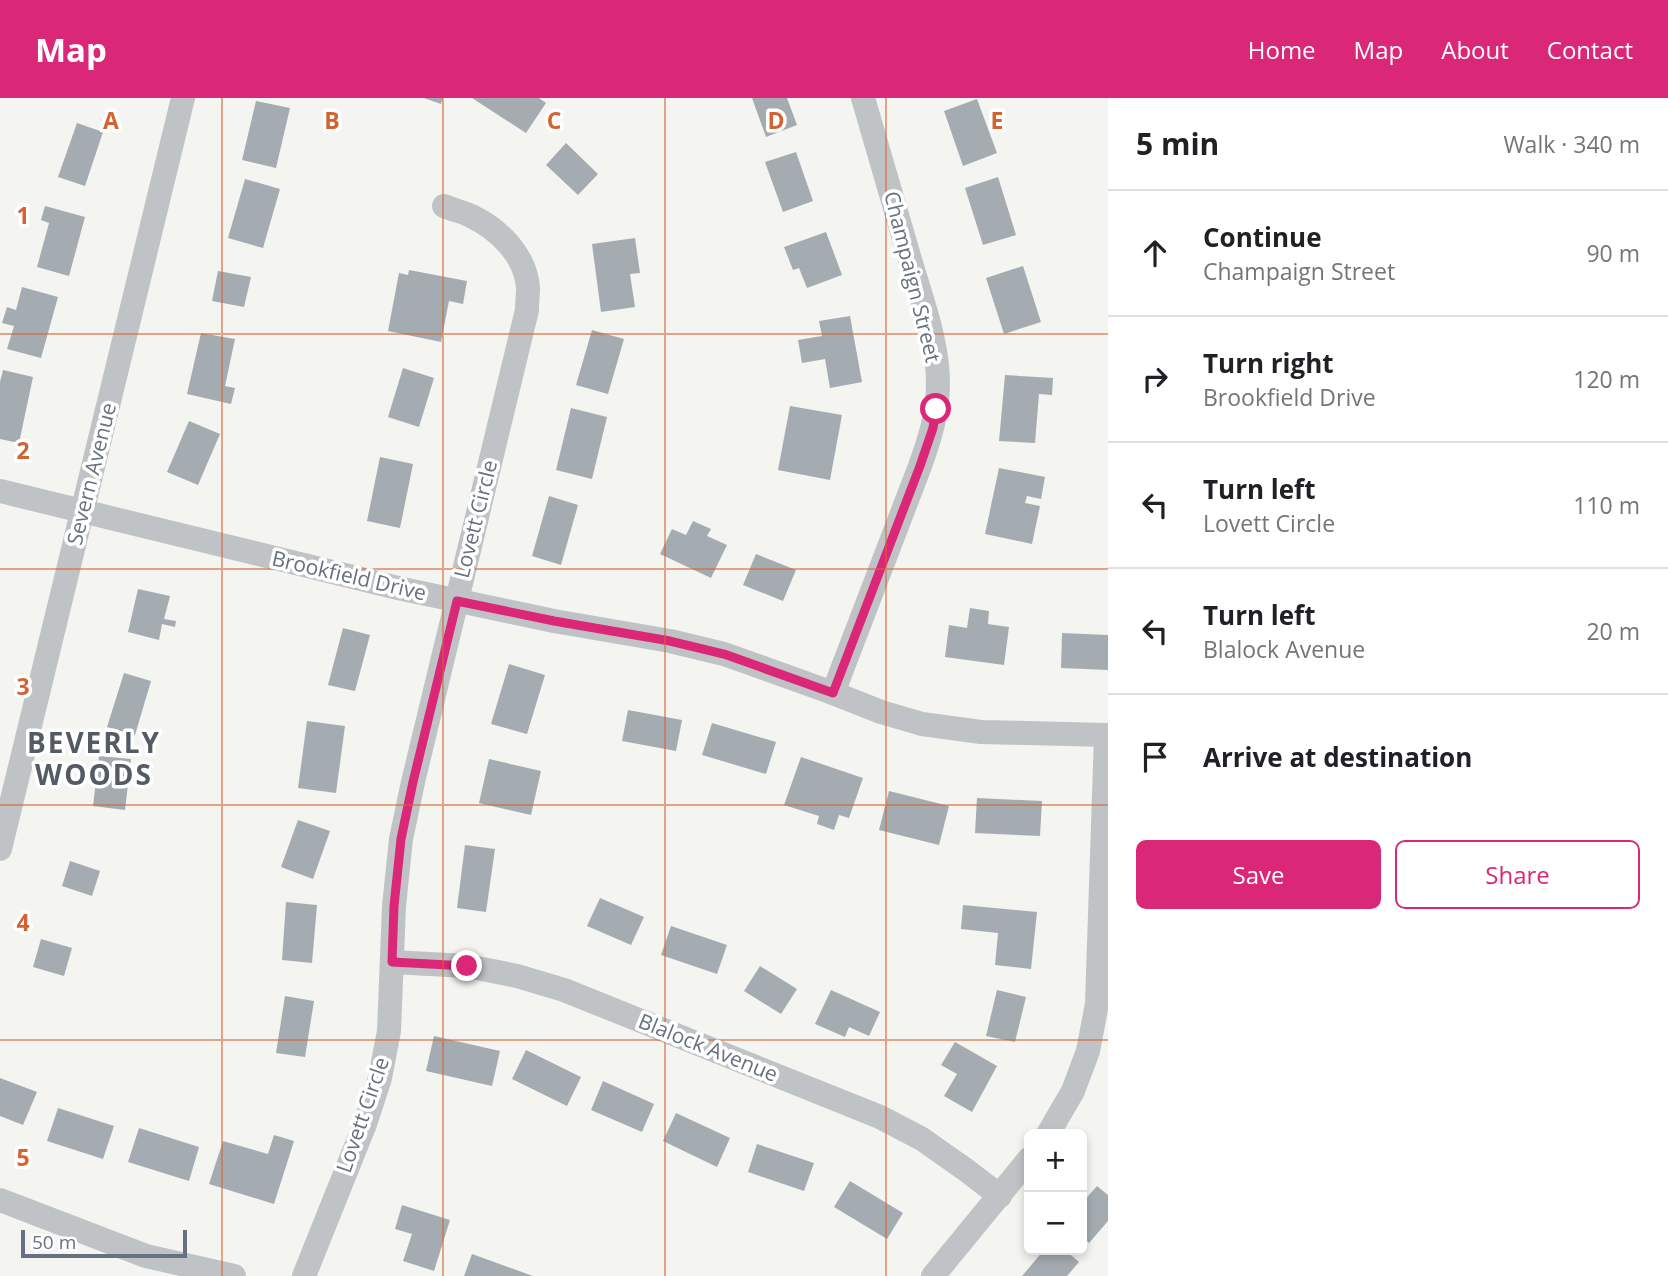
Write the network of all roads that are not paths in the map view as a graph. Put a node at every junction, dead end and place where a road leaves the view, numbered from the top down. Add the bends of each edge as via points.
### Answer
1 (183, 98) edge
2 (863, 98) edge
3 (444, 206) dead end
4 (0, 491) edge
5 (83, 511) junction
6 (457, 601) junction
7 (833, 693) junction
8 (1107, 735) edge
9 (0, 849) edge
10 (392, 962) junction
11 (1051, 1129) edge
12 (1024, 1165) edge
13 (1000, 1196) junction
14 (0, 1199) edge
15 (234, 1276) edge
16 (304, 1276) edge
17 (933, 1276) edge

1 - 5 street, Severn Avenue
2 - 7 street, Champaign Street via 926,314 938,381 933,428
3 - 6 street, Lovett Circle via 471,216 506,240 519,259 528,288 527,310
4 - 5 street, Brookfield Drive
5 - 6 street, Brookfield Drive
5 - 9 street, Severn Avenue
6 - 7 street, Brookfield Drive via 724,654
6 - 10 street, Lovett Circle via 401,839
7 - 8 street, Brookfield Drive via 922,724 981,732
8 - 11 street via 1097,1004 1088,1051 1073,1091
10 - 13 street, Blalock Avenue via 467,966 564,990 880,1117 922,1139
10 - 16 street, Lovett Circle via 389,1031 380,1078
12 - 13 street
13 - 17 street
14 - 15 street via 146,1256

